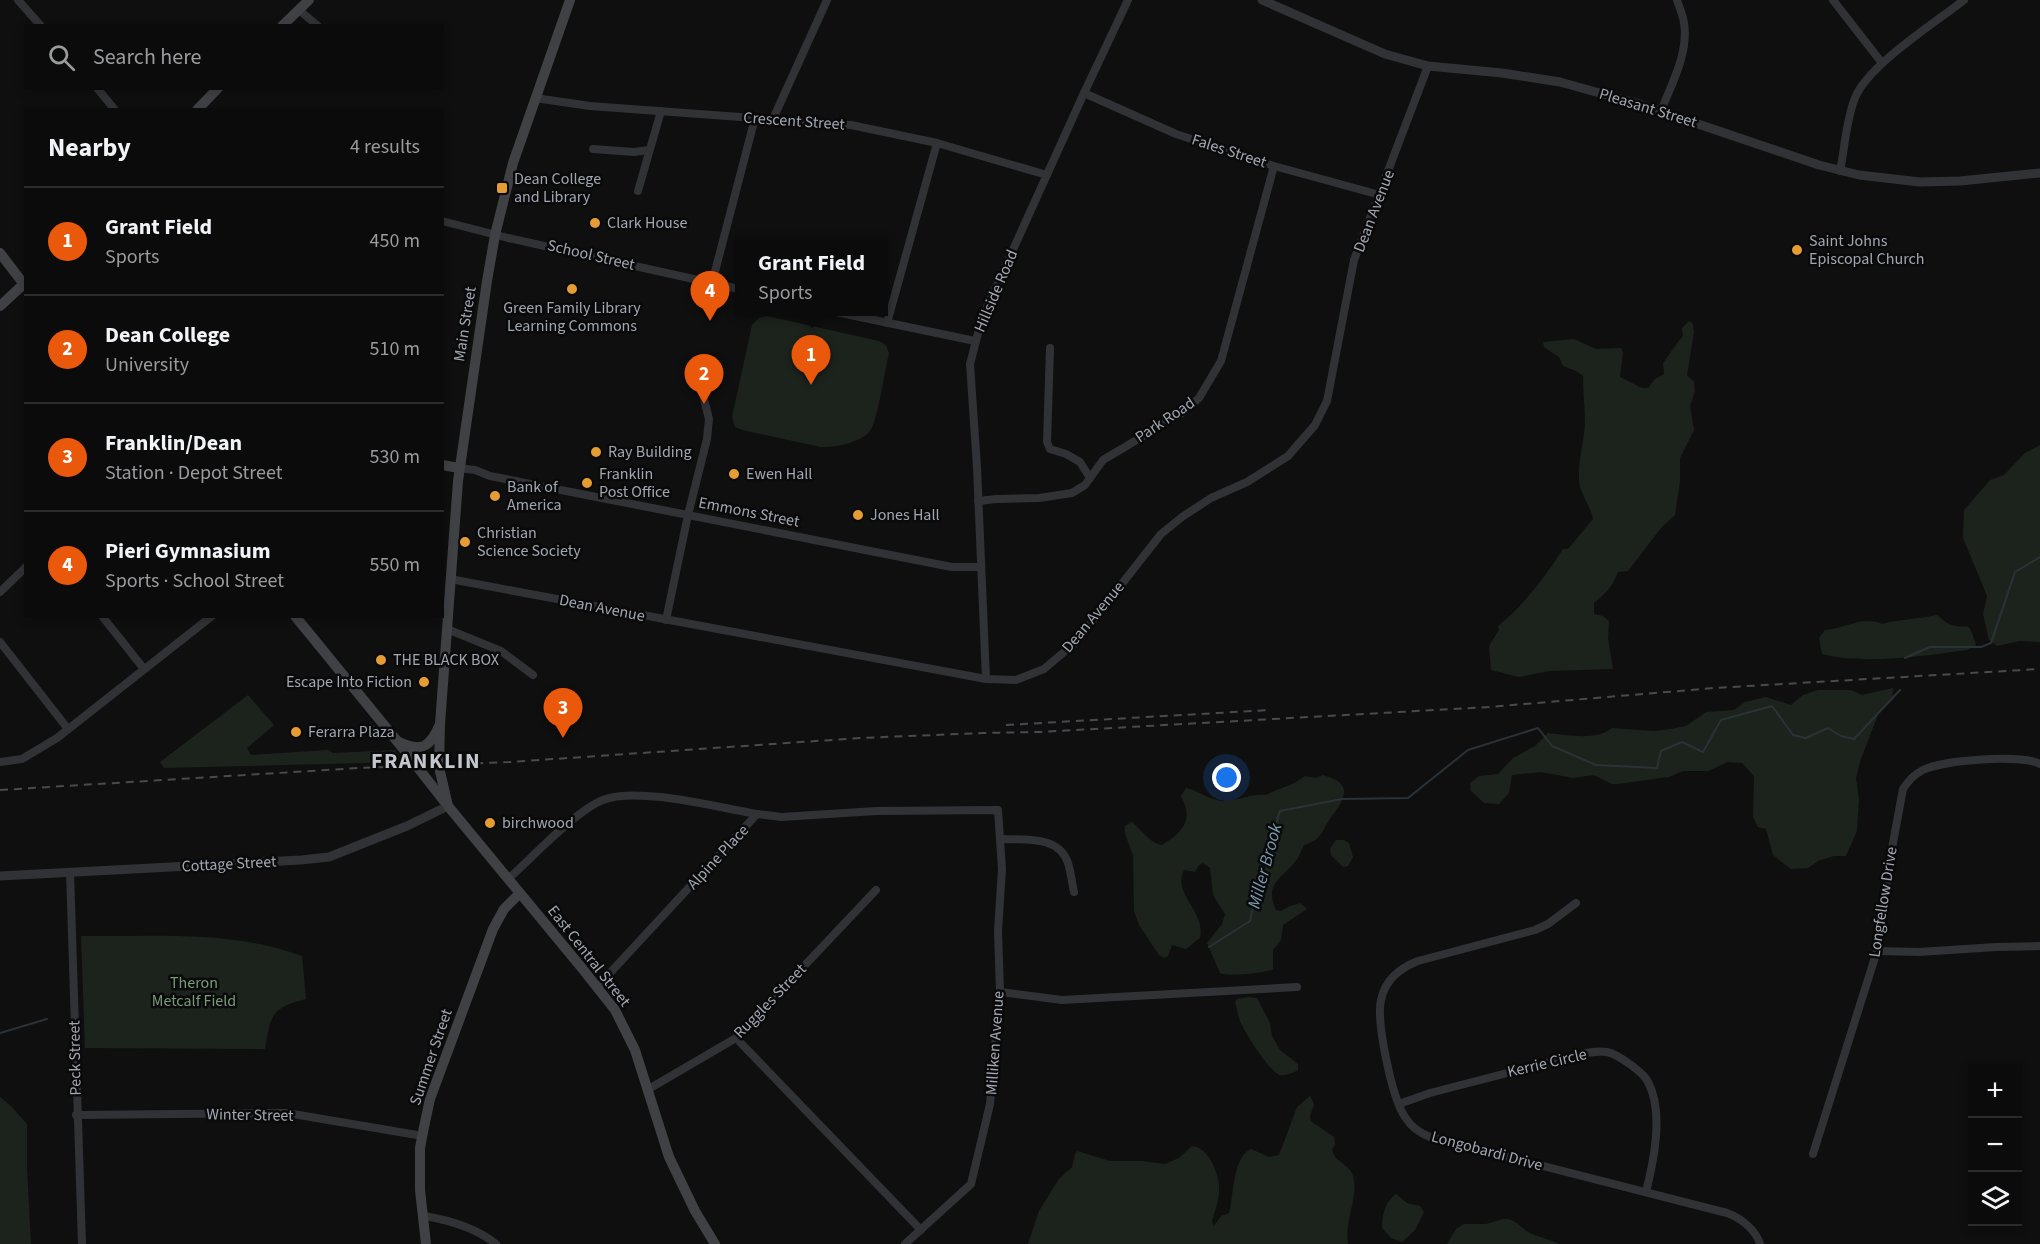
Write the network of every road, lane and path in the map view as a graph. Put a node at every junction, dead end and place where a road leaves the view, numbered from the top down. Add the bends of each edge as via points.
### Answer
1 (18, 0) edge
2 (309, 0) edge
3 (570, 0) edge
4 (827, 0) edge
5 (1128, 0) edge
6 (1262, 0) edge
7 (1677, 0) edge
8 (1833, 0) edge
9 (1964, 0) edge
10 (299, 10) junction
11 (39, 24) edge
12 (284, 24) edge
13 (316, 24) edge
14 (1882, 63) junction
15 (1428, 66) junction
16 (99, 90) edge
17 (216, 90) edge
18 (1084, 93) junction
19 (535, 98) junction
20 (113, 108) edge
21 (199, 108) edge
22 (661, 111) junction
23 (1661, 111) junction
24 (754, 118) junction
25 (773, 119) junction
26 (937, 143) junction
27 (593, 149) dead end
28 (649, 150) junction
29 (1275, 165) junction
30 (1840, 171) junction
31 (2040, 173) edge
32 (1047, 175) junction
33 (638, 191) dead end
34 (1380, 195) junction
35 (444, 222) edge
36 (495, 235) junction
37 (0, 253) edge
38 (24, 283) edge
39 (712, 283) junction
40 (24, 285) edge
41 (735, 288) edge
42 (0, 306) edge
43 (855, 316) edge
44 (887, 323) junction
45 (975, 341) junction
46 (1050, 348) dead end
47 (706, 359) dead end
48 (444, 465) edge
49 (459, 468) junction
50 (1090, 478) junction
51 (978, 501) junction
52 (688, 515) junction
53 (981, 567) junction
54 (24, 569) edge
55 (450, 579) junction
56 (0, 592) edge
57 (104, 618) edge
58 (209, 618) edge
59 (297, 618) edge
60 (666, 620) junction
61 (447, 628) junction
62 (0, 642) edge
63 (144, 669) junction
64 (533, 675) dead end
65 (986, 679) junction
66 (440, 724) junction
67 (69, 729) junction
68 (397, 741) junction
69 (0, 762) edge
70 (2040, 764) edge
71 (448, 806) junction
72 (998, 810) joint
73 (757, 814) junction
74 (1000, 838) junction
75 (70, 872) junction
76 (0, 876) edge
77 (508, 879) junction
78 (876, 890) dead end
79 (1074, 892) dead end
80 (519, 894) junction
81 (1576, 903) dead end
82 (2040, 946) edge
83 (1877, 951) junction
84 (597, 987) junction
85 (1297, 987) dead end
86 (1000, 992) junction
87 (736, 1038) junction
88 (647, 1090) junction
89 (1399, 1104) junction
90 (76, 1115) junction
91 (423, 1136) junction
92 (1812, 1154) dead end
93 (1646, 1192) junction
94 (424, 1216) junction
95 (921, 1230) junction
96 (82, 1244) edge
97 (426, 1244) edge
98 (496, 1244) edge
99 (715, 1244) edge
100 (905, 1244) edge
101 (1760, 1244) edge

1 - 11 street
2 - 10 main road
3 - 19 main road, Main Street
4 - 25 street
5 - 18 street, Hillside Road
6 - 15 street, Pleasant Street via 1385,54
7 - 23 street via 1685,35 1678,68
8 - 14 street
9 - 14 street
10 - 12 main road
10 - 13 street
14 - 30 street via 1855,98
15 - 23 street, Pleasant Street via 1560,82
15 - 34 street, Dean Avenue
16 - 20 street
17 - 21 main road
18 - 29 street, Fales Street via 1176,134
18 - 32 street, Hillside Road
19 - 22 street, Crescent Street
19 - 36 main road, Main Street
22 - 24 street, Crescent Street
22 - 28 street
23 - 30 street, Pleasant Street
24 - 25 street, Crescent Street
24 - 39 street
25 - 26 street, Crescent Street via 851,125
26 - 32 street, Crescent Street
26 - 44 street
27 - 28 street
28 - 33 street
29 - 34 street, Fales Street
29 - 50 street, Park Road via 1221,361 1199,398 1103,460
30 - 31 street, Pleasant Street via 1920,182
32 - 45 street, Hillside Road
34 - 65 street, Dean Avenue via 1354,260 1328,401 1307,435 1288,456 1247,482 1206,501 1161,534 1077,640 1044,669 1016,680
35 - 36 street, School Street
36 - 39 street, School Street
36 - 49 main road, Main Street
37 - 38 main road
39 - 41 street, School Street
40 - 42 main road
43 - 44 street
44 - 45 street
45 - 51 street, Hillside Road via 970,364
46 - 50 street via 1047,442 1050,449 1080,462
47 - 52 street via 702,391 709,419 708,439
48 - 49 main road, Emmons Street
49 - 52 street, Emmons Street
49 - 55 main road, Main Street
50 - 51 street, Park Road via 1064,495
51 - 53 street, Hillside Road
52 - 53 street, Emmons Street via 952,567
52 - 60 street
53 - 65 street, Hillside Road
54 - 56 street
55 - 60 street, Dean Avenue
55 - 61 main road, Main Street
57 - 63 street
58 - 63 street
59 - 68 main road, East Central Street
60 - 65 street, Dean Avenue
61 - 64 street via 501,651
61 - 66 main road, Main Street
62 - 67 street
63 - 67 street
66 - 68 main road, bridge via 426,746 411,747
66 - 71 main road, Main Street, bridge via 439,768
67 - 69 street via 35,753
68 - 71 main road, East Central Street, bridge
70 - 83 street, Longfellow Drive via 2017,759 1941,763 1922,770 1909,781 1898,811
71 - 75 street, Cottage Street via 329,857
71 - 77 main road, East Central Street
72 - 73 street, Alpine Place via 782,817
72 - 74 street, Milliken Avenue
73 - 77 street via 667,798 606,798 569,824
73 - 84 street, Alpine Place
74 - 79 street via 1042,841 1058,848 1067,861
74 - 86 street, Milliken Avenue
75 - 76 street, Cottage Street
75 - 90 street, Peck Street
77 - 80 main road, East Central Street
78 - 87 street, Ruggles Street
80 - 84 main road, East Central Street
80 - 91 main road, Summer Street via 504,909 493,929 430,1099
81 - 89 street, Longobardi Drive via 1535,930 1418,961 1393,976 1383,992 1380,1011
82 - 83 street
83 - 92 street, Longfellow Drive
84 - 88 main road, East Central Street via 626,1030
85 - 86 street via 1062,1000
86 - 95 street, Milliken Avenue via 990,1104 971,1184
87 - 88 street, Ruggles Street
87 - 95 street
88 - 99 main road, East Central Street via 669,1157
89 - 93 street, Longobardi Drive via 1409,1124 1430,1137
89 - 93 street, Kerrie Circle via 1565,1058 1608,1052 1641,1073 1654,1100 1656,1131
90 - 91 street, Winter Street via 287,1113
90 - 96 street, Peck Street
91 - 94 main road, Summer Street via 420,1182
93 - 101 street, Longobardi Drive via 1736,1216
94 - 97 main road, Summer Street
94 - 98 street via 446,1219
95 - 100 street, Milliken Avenue

